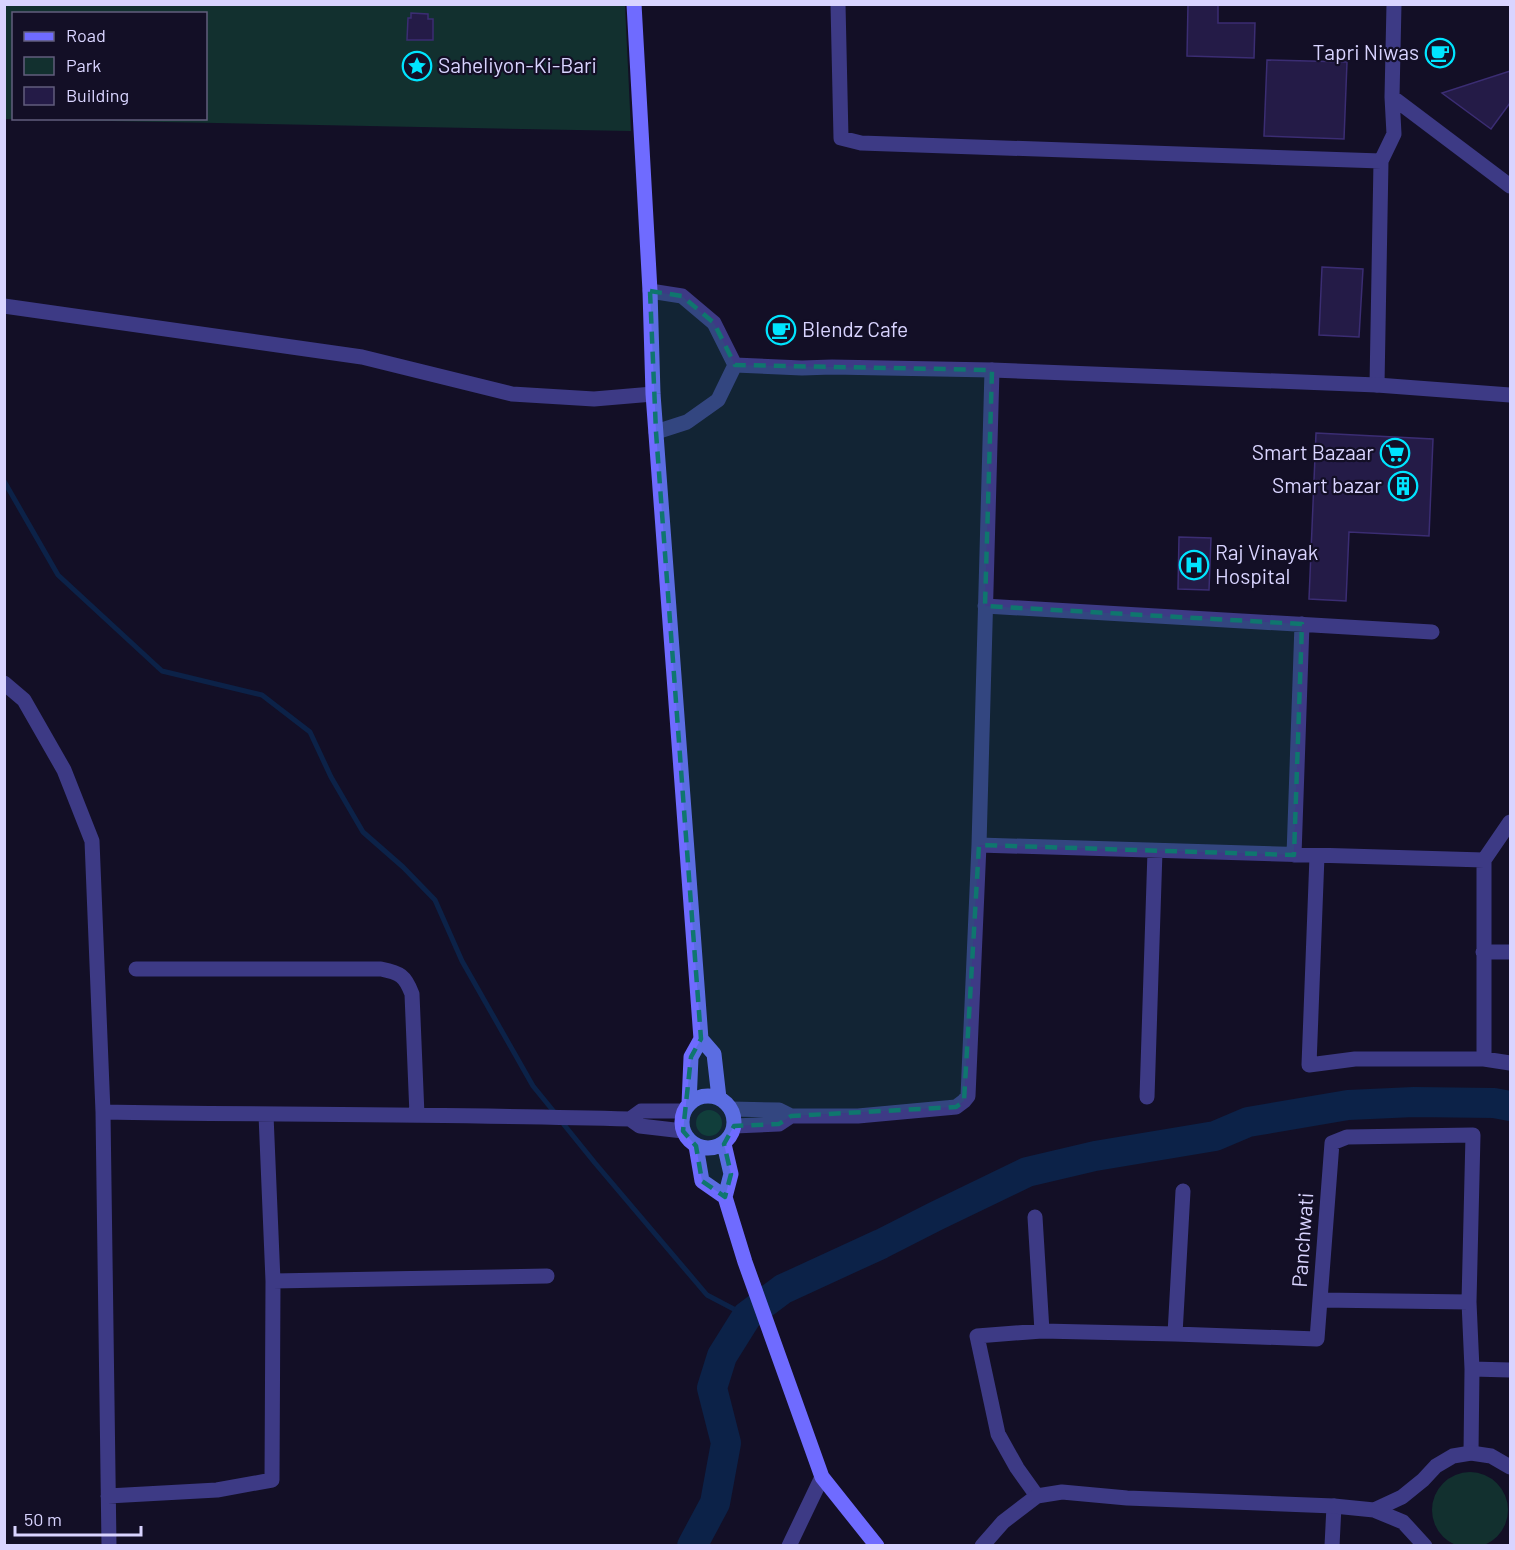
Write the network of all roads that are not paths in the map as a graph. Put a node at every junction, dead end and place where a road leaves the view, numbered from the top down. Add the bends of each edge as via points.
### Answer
1 (634, 4) edge
2 (838, 4) edge
3 (1394, 4) edge
4 (1392, 97) junction
5 (1381, 161) junction
6 (1510, 186) edge
7 (650, 291) junction
8 (4, 306) edge
9 (735, 365) junction
10 (992, 370) junction
11 (1377, 385) junction
12 (653, 394) junction
13 (1510, 395) edge
14 (656, 432) junction
15 (985, 606) junction
16 (1302, 624) junction
17 (1432, 632) dead end
18 (4, 683) edge
19 (1510, 822) edge
20 (979, 845) junction
21 (1155, 851) junction
22 (1294, 855) junction
23 (1317, 856) junction
24 (1484, 860) junction
25 (1483, 952) junction
26 (1510, 952) edge
27 (136, 969) dead end
28 (701, 1038) junction
29 (1484, 1059) junction
30 (1510, 1063) edge
31 (1147, 1097) dead end
32 (719, 1098) junction
33 (686, 1107) junction
34 (731, 1109) junction
35 (103, 1112) junction
36 (266, 1115) junction
37 (417, 1115) junction
38 (791, 1116) junction
39 (630, 1119) junction
40 (734, 1126) junction
41 (682, 1131) junction
42 (724, 1144) junction
43 (696, 1146) junction
44 (1183, 1191) dead end
45 (725, 1197) junction
46 (1035, 1217) dead end
47 (547, 1276) dead end
48 (273, 1281) junction
49 (1320, 1300) junction
50 (1469, 1302) junction
51 (1042, 1331) junction
52 (1174, 1334) junction
53 (1472, 1369) junction
54 (1510, 1370) edge
55 (1472, 1453) junction
56 (1510, 1467) edge
57 (822, 1477) junction
58 (108, 1496) junction
59 (1037, 1496) junction
60 (1334, 1506) junction
61 (1374, 1510) junction
62 (109, 1545) edge
63 (789, 1545) edge
64 (876, 1545) edge
65 (982, 1545) edge
66 (1332, 1545) edge
67 (1425, 1545) edge

1 - 7 main road
2 - 5 street via 841,138 861,143
3 - 4 street
4 - 5 street via 1394,134
4 - 6 street
5 - 11 street
7 - 9 street via 682,296 714,323
7 - 12 main road
8 - 12 street via 362,357 512,394 594,399
9 - 10 street
9 - 14 street via 718,400 687,422
10 - 11 street
10 - 15 street
11 - 13 street
12 - 14 main road
14 - 28 main road
15 - 16 street
15 - 20 street
16 - 17 street
16 - 22 street
18 - 35 street via 24,700 64,770 92,841
19 - 24 street
20 - 21 street
20 - 38 street via 968,1096 956,1107 858,1116
21 - 22 street
21 - 31 street
22 - 23 street
23 - 24 street
23 - 29 street via 1309,1065 1355,1059
24 - 25 street
25 - 26 street
25 - 29 street
27 - 37 street via 381,969 397,973 408,983 412,994
28 - 32 main road via 714,1054
28 - 33 main road via 692,1057
29 - 30 street
32 - 33 main road via 703,1096
32 - 34 main road
33 - 39 street via 641,1111
33 - 41 main road via 681,1118
34 - 38 street via 779,1110
34 - 40 main road
35 - 36 street
35 - 58 street
36 - 37 street
36 - 48 street
37 - 39 street
38 - 40 street via 779,1124
39 - 41 street via 640,1126
40 - 42 main road
41 - 43 main road
42 - 43 main road via 710,1149
42 - 45 main road via 731,1174
43 - 45 main road via 702,1181
44 - 52 street
45 - 57 main road
46 - 51 street
47 - 48 street
48 - 58 street via 272,1480 217,1490
49 - 50 street, Panchwati
49 - 50 street, Panchwati via 1332,1143 1347,1137 1473,1135
49 - 52 street via 1317,1339
50 - 53 street
51 - 52 street
51 - 59 street via 977,1336 998,1434
53 - 54 street
53 - 55 street
55 - 56 street via 1491,1456
55 - 61 street via 1453,1456 1402,1497
57 - 63 street
57 - 64 main road
58 - 62 street
59 - 60 street via 1062,1492
59 - 65 street via 1003,1522
60 - 61 street
60 - 66 street
61 - 67 street via 1403,1522

